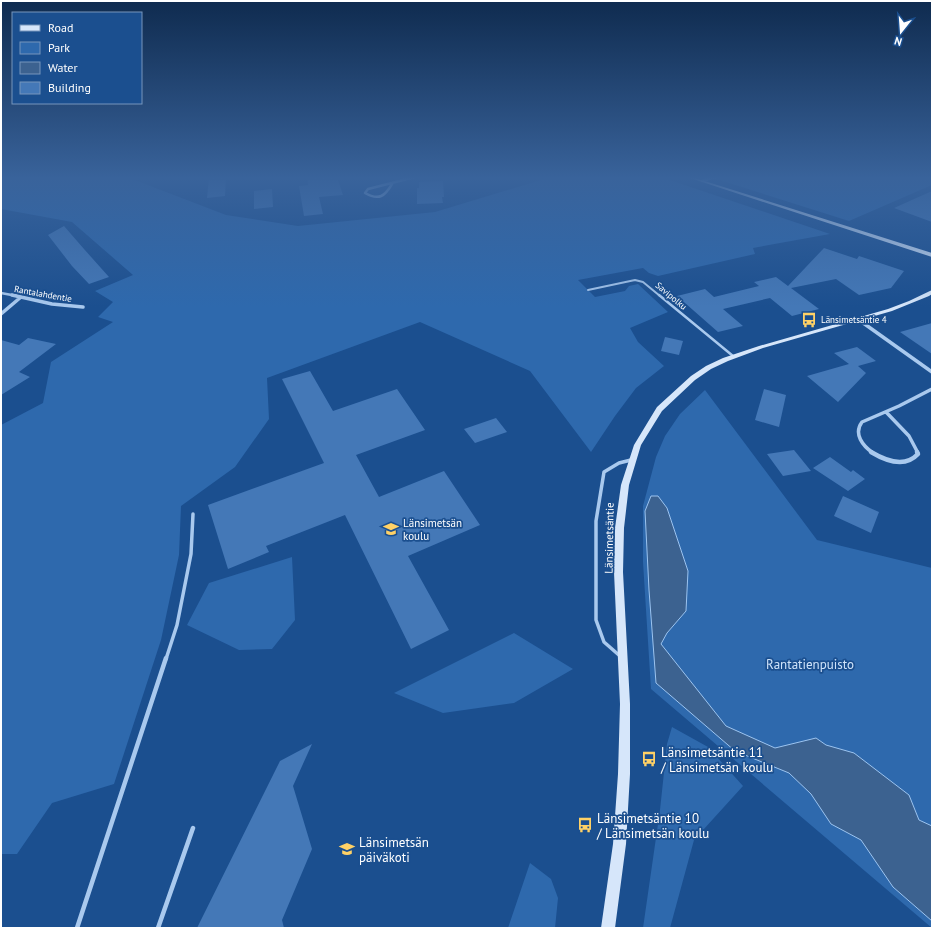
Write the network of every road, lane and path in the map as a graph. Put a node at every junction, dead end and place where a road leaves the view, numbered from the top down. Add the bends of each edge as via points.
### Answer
1 (824, 220) edge
2 (932, 255) edge
3 (588, 290) dead end
4 (932, 292) edge
5 (1, 293) edge
6 (21, 297) junction
7 (83, 307) dead end
8 (1, 314) edge
9 (858, 320) junction
10 (733, 356) junction
11 (932, 372) edge
12 (932, 389) edge
13 (886, 412) junction
14 (631, 460) junction
15 (193, 514) dead end
16 (623, 659) junction
17 (193, 828) dead end
18 (77, 928) edge
19 (158, 928) edge
20 (608, 928) edge

1 - 2 street
3 - 10 lane, Savipolku via 635,280 643,282
4 - 9 street, Länsimetsäntie
5 - 6 street, Rantalahdentie
6 - 7 street, Rantalahdentie
6 - 8 street
9 - 10 street, Länsimetsäntie
9 - 11 street
10 - 14 street, Länsimetsäntie via 694,377 663,404 645,428
12 - 13 street
13 - 13 street via 859,426 861,443 879,457 893,462 908,462 915,459 918,454 916,445
14 - 16 street, Länsimetsäntie via 621,501 618,558
14 - 16 lane via 604,472 596,521 596,620 604,642
15 - 18 lane via 192,554 177,625
16 - 20 street, Länsimetsäntie via 625,702 622,817
17 - 19 lane

